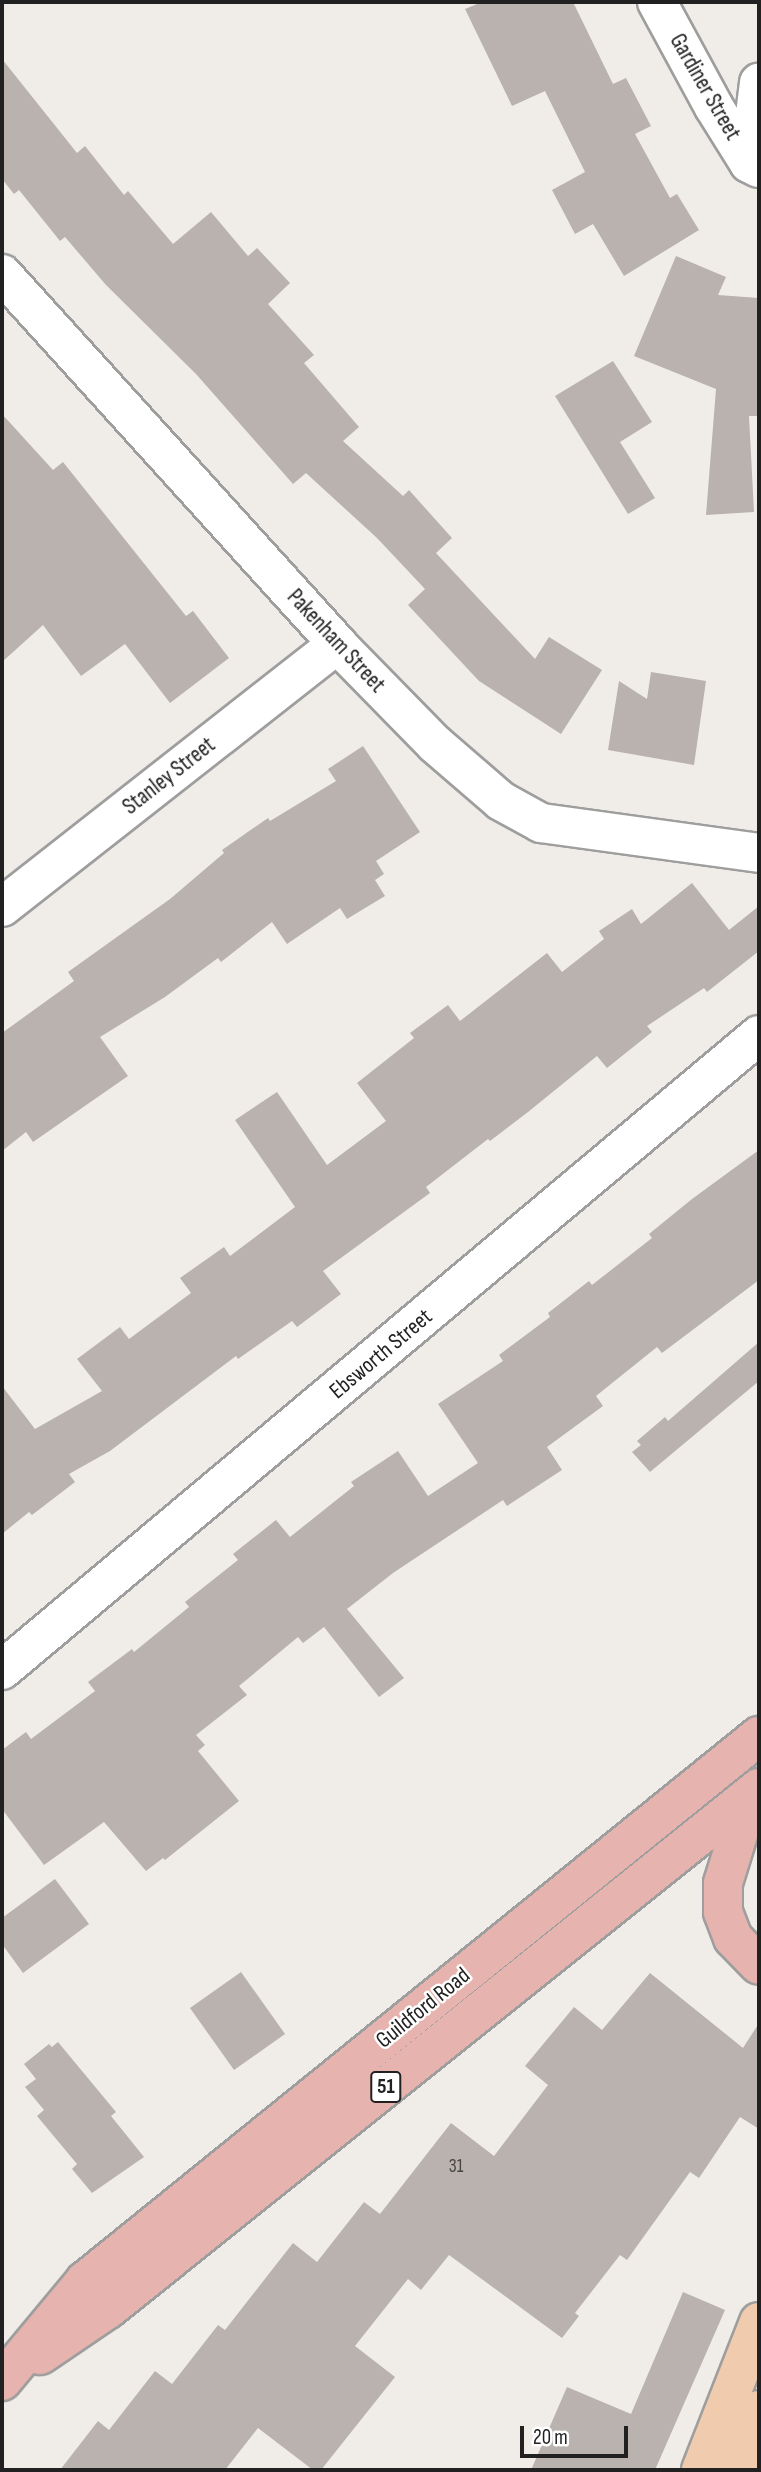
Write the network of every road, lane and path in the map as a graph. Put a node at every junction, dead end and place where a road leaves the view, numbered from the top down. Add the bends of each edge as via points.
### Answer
1 (657, 2) edge
2 (759, 83) edge
3 (754, 165) edge
4 (2, 274) edge
5 (337, 644) junction
6 (759, 853) edge
7 (2, 907) edge
8 (759, 1035) edge
9 (2, 1670) edge
10 (759, 1736) edge
11 (755, 1792) edge
12 (759, 1965) edge
13 (759, 2322) edge
14 (3, 2374) edge
15 (759, 2410) edge
16 (701, 2470) edge
17 (737, 2470) edge

1 - 3 street, Gardiner Street via 714,107
2 - 3 street
4 - 5 street, Pakenham Street
5 - 6 street, Pakenham Street via 435,744 501,801 541,823
5 - 7 street, Stanley Street
8 - 9 street, Ebsworth Street
10 - 14 highway, Guildford Road / 51 via 85,2281
11 - 12 highway via 723,1883 723,1912 733,1938
11 - 14 highway, Guildford Road / 51 via 108,2309
13 - 16 main road
15 - 17 main road

